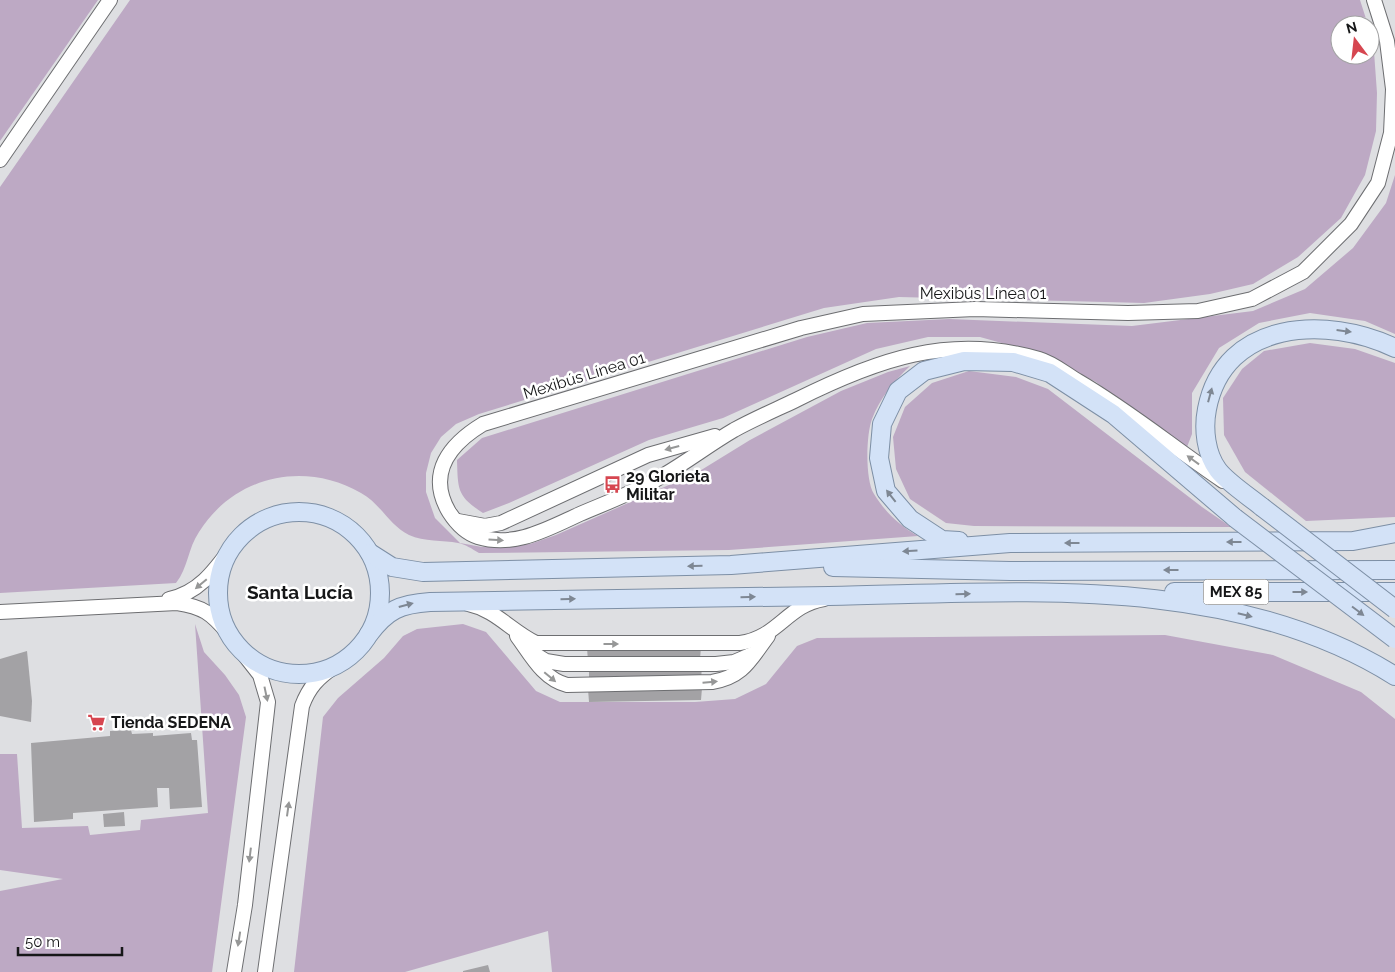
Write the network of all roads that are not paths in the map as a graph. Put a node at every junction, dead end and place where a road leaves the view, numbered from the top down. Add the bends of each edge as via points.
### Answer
1 (110, 0) edge
2 (1374, 0) edge
3 (0, 160) edge
4 (1395, 348) edge
5 (921, 354) junction
6 (1013, 362) junction
7 (735, 430) junction
8 (1262, 507) junction
9 (454, 519) junction
10 (1395, 533) edge
11 (1353, 541) junction
12 (1395, 543) edge
13 (1010, 544) junction
14 (232, 547) junction
15 (370, 553) junction
16 (731, 565) junction
17 (1395, 570) edge
18 (1076, 592) junction
19 (1395, 592) edge
20 (850, 595) junction
21 (452, 601) junction
22 (154, 602) junction
23 (1395, 609) edge
24 (0, 612) edge
25 (510, 625) junction
26 (228, 633) junction
27 (770, 633) junction
28 (369, 634) junction
29 (1395, 639) edge
30 (528, 650) junction
31 (242, 652) junction
32 (756, 652) junction
33 (334, 667) junction
34 (1395, 676) edge
35 (234, 972) edge
36 (265, 972) edge

1 - 3 street
2 - 9 street, Mexibús Línea 01 via 1387,41 1393,89 1391,133 1378,183 1351,224 1303,272 1252,299 1198,311 916,310 863,314 801,328 483,424 451,450 442,468 440,484 444,502
8 -> 4 main road via 1218,470 1205,441 1205,417 1211,389 1226,365 1241,350 1262,338 1291,329 1351,331
5 - 6 street, Mexibús Línea 01 via 964,353
5 - 7 street, Mexibús Línea 01 via 888,360 846,375
8 -> 5 street, Mexibús Línea 01 via 1100,394 1042,360 986,348 960,347
13 -> 6 main road via 942,540 910,519 886,491 879,458 882,424 898,391 924,371 964,360
6 -> 29 main road, bridge via 1050,373 1113,414 1235,518
7 -> 9 street, Mexibús Línea 01 via 648,455 501,523 485,526
9 -> 7 street, Mexibús Línea 01 via 475,536 494,541 531,537 664,476
8 - 23 main road, bridge
10 - 11 main road
11 - 12 main road
11 -> 13 main road
13 -> 16 main road
14 - 15 main road via 263,520 303,512 342,524
14 -> 22 street via 198,587 186,595
14 - 26 main road via 220,571 218,585 219,610
16 -> 15 main road via 423,572 392,567
15 - 28 main road via 376,566 380,595 379,609
17 -> 16 main road via 1010,571
18 -> 19 main road, MEX 85
20 -> 18 main road
18 -> 34 main road via 1207,606 1274,623 1330,642
21 -> 20 main road
20 - 27 street via 802,606
21 - 25 street via 496,614
28 -> 21 main road via 380,620 399,607 411,603
22 - 24 street
22 - 26 street via 198,607 211,614
25 -> 27 street via 522,636 550,645 740,644
25 - 30 street
26 - 31 main road
27 - 32 street
28 - 33 main road via 354,653
30 - 32 street via 546,661 564,664 716,664 734,662
30 -> 32 street via 545,674 567,686 727,680 742,671
31 - 33 main road via 262,666 286,674 310,674
31 -> 35 street via 260,674 268,702 245,906
36 -> 33 street via 302,706 315,680

